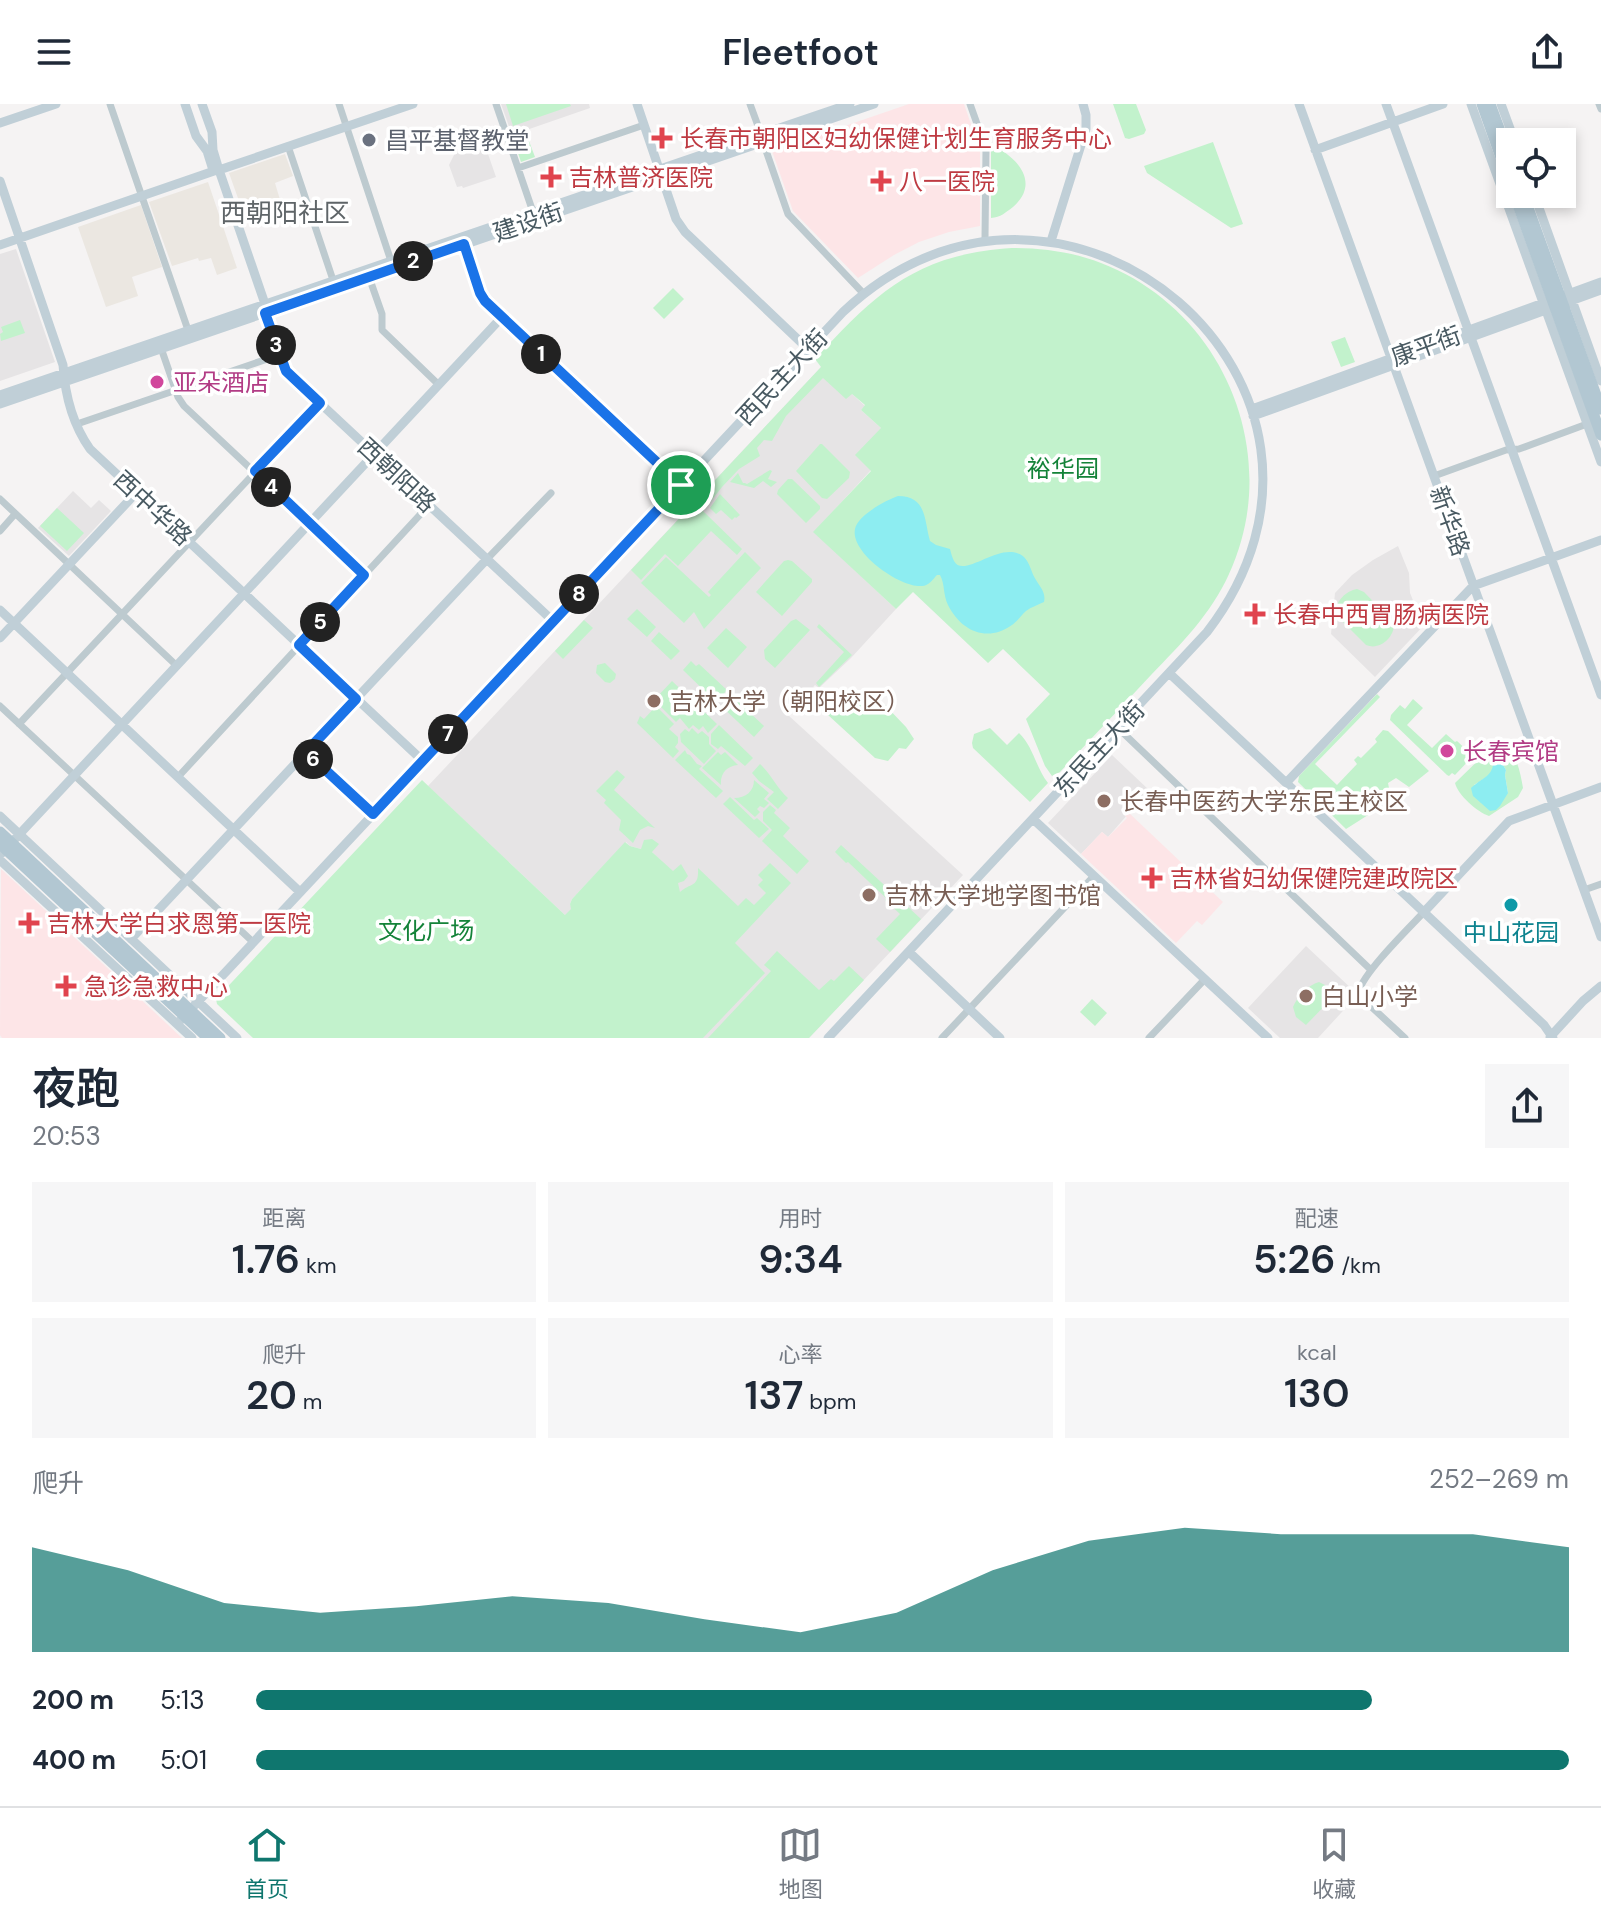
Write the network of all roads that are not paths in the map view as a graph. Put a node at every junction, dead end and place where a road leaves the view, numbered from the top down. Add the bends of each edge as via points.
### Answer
1 (56, 104) edge
2 (110, 104) edge
3 (194, 104) edge
4 (339, 104) edge
5 (413, 104) edge
6 (496, 104) edge
7 (637, 104) edge
8 (750, 104) edge
9 (850, 104) edge
10 (874, 104) edge
11 (970, 104) edge
12 (1083, 104) edge
13 (1299, 104) edge
14 (1386, 104) edge
15 (1443, 104) edge
16 (1471, 104) edge
17 (1482, 104) edge
18 (1490, 104) edge
19 (1501, 104) edge
20 (1393, 122) junction
21 (0, 123) edge
22 (644, 125) junction
23 (346, 127) junction
24 (1499, 128) edge
25 (1510, 128) edge
26 (762, 138) junction
27 (1496, 144) edge
28 (288, 146) junction
29 (1315, 150) junction
30 (518, 168) junction
31 (217, 170) junction
32 (661, 172) junction
33 (0, 181) edge
34 (142, 196) junction
35 (1520, 208) edge
36 (1528, 208) edge
37 (1537, 208) edge
38 (533, 212) junction
39 (985, 238) junction
40 (1052, 238) junction
41 (20, 239) junction
42 (464, 244) junction
43 (0, 245) edge
44 (391, 261) junction
45 (369, 277) junction
46 (333, 280) junction
47 (1601, 282) edge
48 (1601, 290) edge
49 (863, 293) junction
50 (1558, 302) junction
51 (263, 308) junction
52 (502, 317) junction
53 (188, 330) junction
54 (1470, 334) junction
55 (161, 348) junction
56 (808, 349) junction
57 (279, 355) junction
58 (1393, 362) junction
59 (64, 378) junction
60 (1601, 381) edge
61 (439, 385) junction
62 (176, 391) junction
63 (0, 395) edge
64 (320, 403) junction
65 (0, 404) edge
66 (1601, 409) edge
67 (1252, 413) junction
68 (77, 424) junction
69 (1587, 424) junction
70 (1601, 435) edge
71 (1512, 449) junction
72 (375, 454) junction
73 (1601, 462) edge
74 (255, 471) junction
75 (1434, 476) junction
76 (681, 485) junction
77 (136, 493) junction
78 (551, 493) dead end
79 (0, 499) edge
80 (429, 505) junction
81 (15, 514) junction
82 (309, 524) junction
83 (0, 531) edge
84 (1601, 540) edge
85 (188, 542) junction
86 (1552, 558) junction
87 (487, 559) junction
88 (69, 565) junction
89 (364, 575) junction
90 (1473, 586) junction
91 (244, 594) junction
92 (0, 610) edge
93 (121, 614) junction
94 (553, 621) junction
95 (14, 623) junction
96 (0, 638) edge
97 (299, 645) junction
98 (177, 666) junction
99 (66, 673) junction
100 (1169, 673) junction
101 (1601, 695) edge
102 (356, 699) junction
103 (0, 706) edge
104 (19, 724) junction
105 (122, 725) junction
106 (1118, 728) junction
107 (306, 752) junction
108 (423, 761) junction
109 (74, 776) junction
110 (178, 777) junction
111 (1286, 783) junction
112 (1601, 787) edge
113 (1552, 805) junction
114 (373, 814) junction
115 (0, 816) edge
116 (1033, 819) junction
117 (234, 829) junction
118 (0, 832) edge
119 (6, 848) edge
120 (1094, 876) junction
121 (186, 880) junction
122 (1601, 884) edge
123 (1584, 890) junction
124 (300, 892) junction
125 (1424, 912) junction
126 (1601, 937) edge
127 (131, 939) junction
128 (253, 942) junction
129 (909, 952) junction
130 (1371, 970) junction
131 (1205, 979) junction
132 (1601, 986) edge
133 (1601, 993) edge
134 (969, 1009) junction
135 (187, 1013) junction
136 (1552, 1037) edge
137 (192, 1038) edge
138 (208, 1038) edge
139 (220, 1038) edge
140 (237, 1038) edge
141 (828, 1038) edge
142 (942, 1038) edge
143 (1000, 1038) edge
144 (1149, 1038) edge
145 (1268, 1038) edge
146 (1405, 1038) edge

1 - 21 street
2 - 34 street
3 - 31 street, 西朝阳路
4 - 23 street
5 - 23 street
6 - 30 street
7 - 22 street
8 - 26 street
9 - 26 street, 建设街
10 - 26 street, 建设街
11 - 39 street via 986,149
12 - 40 street via 1084,136
13 - 29 street, 新华路
14 - 20 street
15 - 20 street
16 - 50 street
17 - 27 main road
18 - 24 main road
19 - 25 street
20 - 29 street
20 - 54 street
22 - 30 street
22 - 32 street
23 - 28 street
23 - 44 street
26 - 32 street, 建设街
26 - 49 street via 788,214
28 - 31 street
28 - 46 street
29 - 58 street, 新华路
30 - 38 street
31 - 34 street
31 - 51 street, 西朝阳路
32 - 38 street, 建设街
32 - 42 street, 建设街
32 - 56 street via 685,232
33 - 41 street, 西中华路
34 - 41 street
34 - 53 street
35 - 50 main road
36 - 50 main road
37 - 50 street
38 - 44 street, 建设街
39 - 40 street, 西民主大街
39 - 49 street, 西民主大街 via 919,257
40 - 67 street, 西民主大街 via 1119,258 1173,291 1225,350
41 - 43 street
41 - 59 street, 西中华路
42 - 45 street, 建设街
42 - 52 street via 481,295
44 - 46 street, 建设街
45 - 51 street, 建设街
45 - 61 street via 382,330
46 - 51 street, 建设街
47 - 50 street, 康平街
48 - 50 street, 康平街
49 - 56 street, 西民主大街
50 - 54 street, 康平街
50 - 60 street
50 - 66 main road
50 - 69 street
50 - 70 main road
51 - 53 street, 建设街
51 - 55 street, 建设街
51 - 57 street, 西朝阳路
52 - 61 street
52 - 76 street
53 - 59 street, 建设街
54 - 58 street, 康平街
54 - 71 street
55 - 59 street, 建设街
55 - 62 street
56 - 76 street, 西民主大街
57 - 62 street
57 - 64 street, 西朝阳路 via 290,375
58 - 67 street, 康平街
58 - 75 street, 新华路
59 - 63 street, 建设街
59 - 65 street, 建设街
59 - 68 street, 西中华路
61 - 72 street
62 - 68 street
62 - 74 street via 184,406
64 - 72 street, 西朝阳路
64 - 74 street
67 - 100 street, 东民主大街 via 1262,486 1252,549 1225,606
68 - 77 street, 西中华路 via 90,449
69 - 71 street
69 - 73 street
71 - 75 street
71 - 86 street
72 - 80 street, 西朝阳路
72 - 82 street
74 - 82 street
74 - 85 street
75 - 90 street, 新华路
76 - 94 street, 西民主大街
77 - 85 street, 西中华路
77 - 88 street
78 - 87 street
79 - 81 street
80 - 87 street, 西朝阳路
80 - 89 street
81 - 83 street
81 - 88 street
82 - 89 street
82 - 91 street
84 - 86 street
85 - 91 street, 西中华路
85 - 93 street
86 - 90 street
86 - 101 street
87 - 94 street, 西朝阳路
87 - 102 street
88 - 93 street
88 - 95 street
89 - 97 street
90 - 111 street
90 - 113 street, 新华路
91 - 97 street, 西中华路
91 - 98 street
92 - 95 street
93 - 98 street
93 - 99 street
94 - 108 street, 西民主大街
95 - 96 street
95 - 99 street
97 - 102 street, 西中华路
97 - 110 street
98 - 105 street
99 - 104 street
99 - 105 street
100 - 106 street, 东民主大街
100 - 111 street
102 - 107 street
102 - 108 street, 西中华路
103 - 104 street
104 - 109 street
105 - 109 street
105 - 110 street
106 - 116 street, 东民主大街
106 - 130 street
107 - 114 street
107 - 117 street
108 - 114 street, 西民主大街
109 - 119 street
109 - 121 street
110 - 117 street
111 - 125 street
112 - 113 street
113 - 123 street, 新华路
113 - 125 street via 1509,821
114 - 124 street, 西民主大街
115 - 119 street
116 - 120 street
116 - 129 street, 东民主大街
117 - 121 street
117 - 124 street
118 - 119 main road
119 - 127 street
119 - 135 main road
120 - 131 street
120 - 134 street
121 - 127 street
121 - 128 street
122 - 123 street
123 - 126 street, 新华路
124 - 128 street, 西民主大街
125 - 130 street
125 - 136 street
127 - 135 street
128 - 135 street, 西民主大街
129 - 134 street
129 - 141 street, 东民主大街
130 - 146 street via 1359,994
131 - 144 street
131 - 145 street
132 - 136 street
133 - 136 street
134 - 142 street
134 - 143 street
135 - 137 street
135 - 138 main road
135 - 139 main road
135 - 140 street

